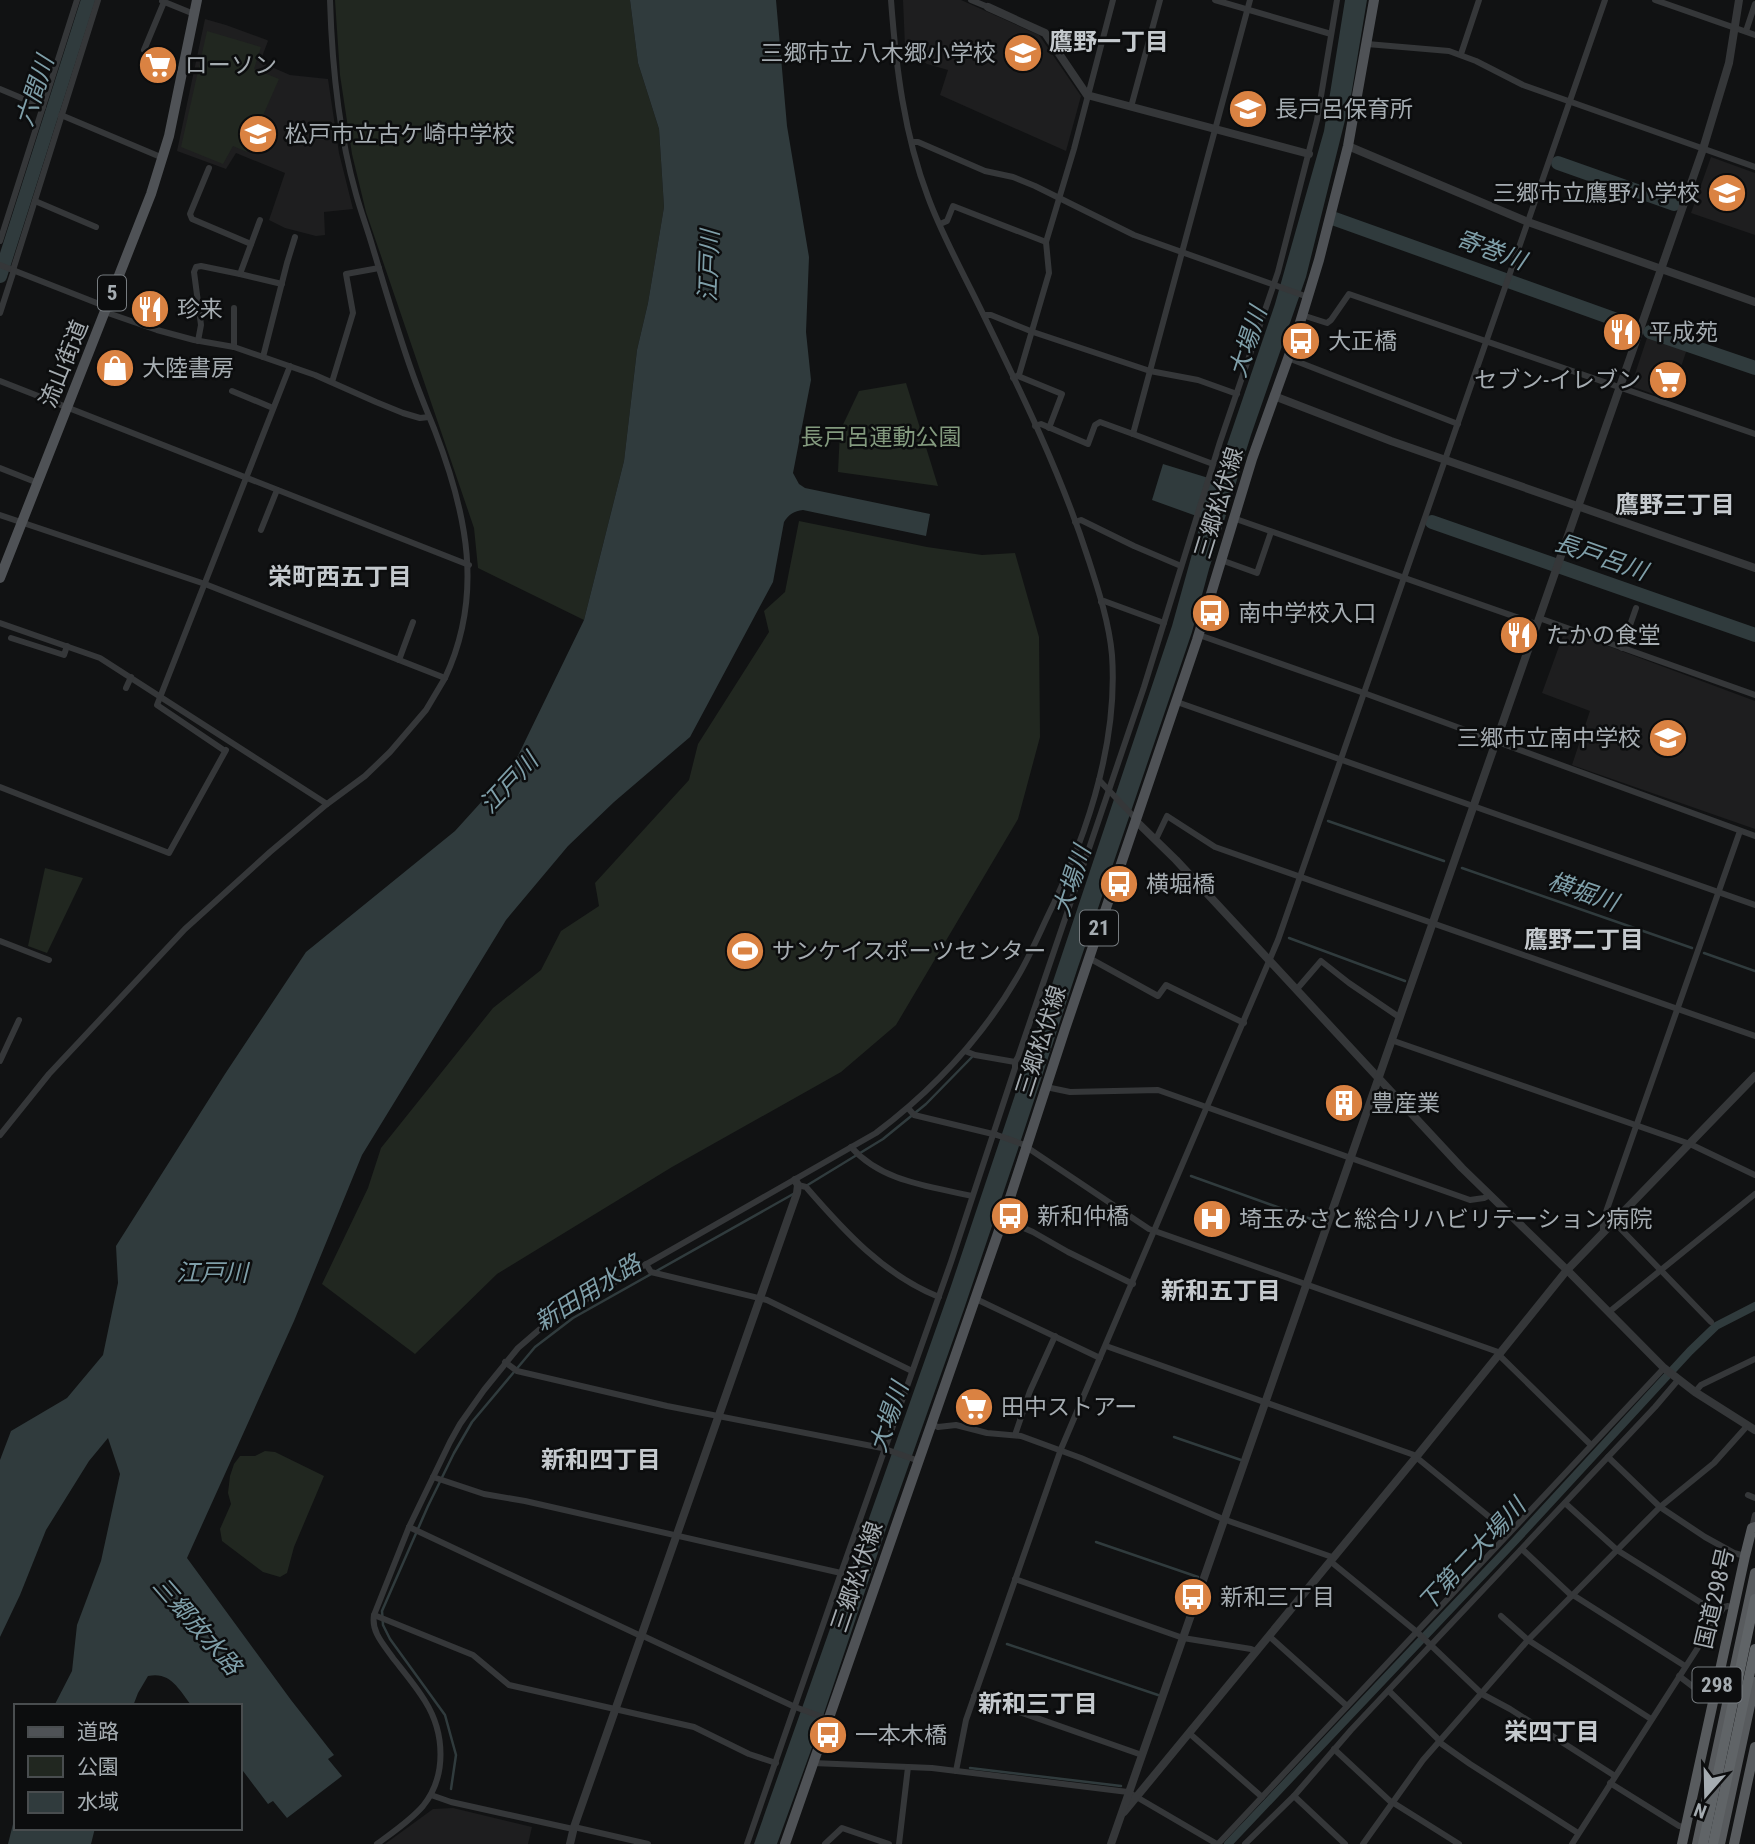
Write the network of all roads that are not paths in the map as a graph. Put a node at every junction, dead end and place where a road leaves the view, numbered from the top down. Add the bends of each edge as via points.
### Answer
1 (77, 0) edge
2 (98, 0) edge
3 (197, 0) edge
4 (330, 0) edge
5 (891, 0) edge
6 (1113, 0) edge
7 (1160, 0) edge
8 (1215, 0) edge
9 (1250, 0) edge
10 (1337, 0) edge
11 (1374, 0) edge
12 (1479, 0) edge
13 (1605, 0) edge
14 (1655, 0) edge
15 (1739, 0) edge
16 (162, 1) edge
17 (974, 1) edge
18 (1755, 4) edge
19 (988, 8) joint
20 (1248, 9) junction
21 (194, 14) junction
22 (1736, 29) junction
23 (1746, 31) junction
24 (1331, 34) junction
25 (1755, 35) edge
26 (1367, 44) junction
27 (144, 50) dead end
28 (1461, 54) junction
29 (0, 89) edge
30 (1087, 95) junction
31 (1570, 102) junction
32 (43, 107) junction
33 (1130, 107) junction
34 (61, 116) junction
35 (1215, 129) junction
36 (912, 142) junction
37 (1348, 146) junction
38 (1703, 149) junction
39 (1309, 154) junction
40 (163, 158) junction
41 (1755, 167) edge
42 (209, 168) dead end
43 (1059, 198) junction
44 (35, 201) junction
45 (260, 220) dead end
46 (1528, 222) junction
47 (940, 224) junction
48 (96, 227) dead end
49 (296, 237) dead end
50 (0, 241) edge
51 (1046, 242) junction
52 (251, 244) junction
53 (1182, 253) junction
54 (0, 265) edge
55 (379, 268) junction
56 (13, 269) junction
57 (1661, 269) junction
58 (240, 274) junction
59 (282, 284) junction
60 (1276, 286) junction
61 (1304, 296) junction
62 (1755, 302) edge
63 (234, 308) dead end
64 (106, 310) junction
65 (0, 313) edge
66 (984, 315) junction
67 (1302, 315) junction
68 (1033, 332) junction
69 (198, 341) junction
70 (1487, 341) junction
71 (234, 347) junction
72 (264, 357) junction
73 (1289, 358) junction
74 (290, 366) junction
75 (1150, 371) junction
76 (1016, 377) junction
77 (0, 381) edge
78 (332, 382) junction
79 (1619, 387) junction
80 (232, 391) dead end
81 (1237, 394) junction
82 (1274, 396) junction
83 (68, 407) junction
84 (274, 408) junction
85 (429, 416) junction
86 (1458, 424) junction
87 (1035, 426) junction
88 (1049, 428) junction
89 (1133, 434) junction
90 (1755, 434) edge
91 (1445, 460) junction
92 (1213, 464) junction
93 (0, 468) edge
94 (246, 478) junction
95 (38, 483) junction
96 (277, 490) junction
97 (1578, 506) junction
98 (0, 515) edge
99 (1233, 518) junction
100 (1075, 522) junction
101 (21, 524) junction
102 (261, 530) dead end
103 (1271, 532) junction
104 (1221, 561) junction
105 (469, 565) junction
106 (1181, 566) junction
107 (1755, 568) edge
108 (0, 578) edge
109 (1404, 578) junction
110 (205, 584) junction
111 (1101, 602) junction
112 (1636, 608) dead end
113 (1537, 621) junction
114 (413, 622) dead end
115 (0, 623) edge
116 (1164, 623) junction
117 (1199, 635) junction
118 (11, 638) dead end
119 (68, 646) junction
120 (1622, 648) junction
121 (399, 660) junction
122 (131, 677) junction
123 (446, 678) junction
124 (126, 688) dead end
125 (1364, 693) junction
126 (1755, 695) edge
127 (161, 697) junction
128 (1177, 702) junction
129 (229, 742) junction
130 (1495, 742) junction
131 (225, 751) junction
132 (1341, 760) junction
133 (1099, 780) junction
134 (0, 787) edge
135 (1111, 792) junction
136 (327, 804) junction
137 (1473, 807) junction
138 (1134, 818) junction
139 (1740, 831) junction
140 (1755, 836) edge
141 (1156, 839) junction
142 (1300, 877) junction
143 (1718, 892) junction
144 (1755, 905) edge
145 (1432, 923) junction
146 (0, 941) edge
147 (1089, 958) junction
148 (49, 960) dead end
149 (1270, 961) junction
150 (1297, 989) junction
151 (1677, 1009) junction
152 (1399, 1017) junction
153 (19, 1020) dead end
154 (1244, 1023) junction
155 (1755, 1036) edge
156 (1391, 1041) junction
157 (965, 1051) junction
158 (0, 1062) edge
159 (1014, 1062) junction
160 (1755, 1076) edge
161 (1378, 1077) junction
162 (1046, 1087) junction
163 (908, 1108) junction
164 (1207, 1108) junction
165 (1637, 1125) junction
166 (995, 1134) junction
167 (0, 1135) edge
168 (1690, 1144) junction
169 (1024, 1146) junction
170 (851, 1147) junction
171 (1350, 1158) junction
172 (1755, 1175) edge
173 (796, 1182) junction
174 (1755, 1194) edge
175 (1490, 1195) junction
176 (972, 1196) junction
177 (1003, 1219) junction
178 (1614, 1222) junction
179 (1155, 1231) junction
180 (1603, 1234) junction
181 (646, 1264) junction
182 (1567, 1270) junction
183 (1660, 1270) junction
184 (1305, 1283) junction
185 (1133, 1284) junction
186 (760, 1297) junction
187 (939, 1297) junction
188 (976, 1299) junction
189 (1609, 1312) junction
190 (1711, 1322) dead end
191 (1055, 1336) junction
192 (1105, 1346) junction
193 (1500, 1354) junction
194 (1100, 1358) junction
195 (1755, 1359) edge
196 (505, 1362) junction
197 (1664, 1368) junction
198 (912, 1371) junction
199 (1678, 1380) junction
200 (1695, 1392) junction
201 (1265, 1401) junction
202 (718, 1416) junction
203 (931, 1424) junction
204 (1751, 1428) edge
205 (1014, 1435) junction
206 (1591, 1445) junction
207 (886, 1449) junction
208 (1061, 1450) junction
209 (1417, 1456) junction
210 (1608, 1457) junction
211 (915, 1460) junction
212 (433, 1477) junction
213 (1565, 1503) junction
214 (1660, 1507) junction
215 (1755, 1515) edge
216 (1223, 1519) junction
217 (409, 1527) junction
218 (1754, 1528) edge
219 (1508, 1533) junction
220 (676, 1535) junction
221 (1522, 1549) junction
222 (1617, 1550) junction
223 (1745, 1556) junction
224 (1331, 1559) junction
225 (841, 1573) junction
226 (1755, 1573) edge
227 (1015, 1579) junction
228 (1572, 1595) junction
229 (1755, 1600) edge
230 (1734, 1608) junction
231 (1719, 1614) junction
232 (374, 1615) junction
233 (1502, 1616) dead end
234 (1417, 1632) junction
235 (641, 1636) junction
236 (1269, 1636) junction
237 (1183, 1638) junction
238 (1528, 1640) junction
239 (1431, 1646) junction
240 (1755, 1650) edge
241 (1255, 1651) junction
242 (1685, 1666) junction
243 (1679, 1676) junction
244 (1755, 1682) edge
245 (1389, 1691) junction
246 (1482, 1694) junction
247 (974, 1696) junction
248 (1714, 1698) junction
249 (1347, 1706) junction
250 (615, 1709) junction
251 (798, 1709) junction
252 (825, 1718) junction
253 (1651, 1719) junction
254 (1189, 1733) junction
255 (1440, 1742) junction
256 (1755, 1747) edge
257 (1335, 1749) junction
258 (1142, 1755) junction
259 (776, 1763) junction
260 (813, 1763) junction
261 (908, 1767) junction
262 (956, 1770) junction
263 (1615, 1776) junction
264 (1611, 1783) junction
265 (1132, 1794) junction
266 (431, 1795) junction
267 (1294, 1796) junction
268 (1262, 1797) junction
269 (1392, 1802) junction
270 (1686, 1827) junction
271 (574, 1828) junction
272 (1578, 1833) junction
273 (377, 1844) edge
274 (570, 1844) edge
275 (648, 1844) edge
276 (747, 1844) edge
277 (785, 1844) edge
278 (825, 1844) edge
279 (889, 1844) edge
280 (899, 1844) edge
281 (1111, 1844) edge
282 (1217, 1844) edge
283 (1245, 1844) edge
284 (1345, 1844) edge
285 (1363, 1844) edge
286 (1459, 1844) edge
287 (1572, 1844) edge
288 (1682, 1844) edge
289 (1697, 1844) edge
290 (1703, 1844) edge
291 (1713, 1844) edge
292 (1720, 1844) edge
293 (1734, 1844) edge

1 - 32 street
2 - 34 street
3 - 21 main road, 流山街道 / 5
4 - 55 street via 342,132
5 - 36 street via 899,84
6 - 30 street
7 - 33 street
8 - 20 street
9 - 20 street
10 - 24 street
11 - 26 main road, 三郷松伏線 / 21
12 - 28 street
13 - 31 street
14 - 22 street
15 - 22 street
16 - 21 street
16 - 27 street
17 - 19 street
18 - 23 street
19 - 30 street via 1045,33
20 - 24 street
20 - 35 street
21 - 40 main road, 流山街道 / 5
22 - 23 street
22 - 38 street
23 - 25 street
24 - 39 street
26 - 28 street
26 - 37 main road, 三郷松伏線 / 21
28 - 31 street
29 - 32 street
30 - 33 street
30 - 43 street
31 - 38 street
31 - 46 street
32 - 50 street
33 - 35 street
34 - 40 street
34 - 44 street
35 - 39 street
35 - 53 street
36 - 43 street
36 - 47 street
37 - 46 street
37 - 61 main road, 三郷松伏線 / 21
38 - 41 street
38 - 57 street
39 - 60 street
40 - 64 main road, 流山街道 / 5
42 - 52 street via 192,219
43 - 51 street
43 - 53 street
44 - 48 street
44 - 56 street
45 - 52 street
46 - 57 street
46 - 70 street
47 - 51 street via 947,221 953,206
47 - 66 street
49 - 59 street
51 - 68 street via 1049,273
52 - 58 street
53 - 60 street
53 - 75 street
54 - 56 street
55 - 78 street via 346,274 353,313
55 - 85 street
56 - 64 street
56 - 65 street
57 - 62 street
57 - 79 street
58 - 59 street
58 - 69 street via 196,267
59 - 72 street
60 - 61 street
60 - 81 street
61 - 67 main road, 三郷松伏線 / 21
63 - 71 street
64 - 69 street
64 - 83 main road, 流山街道 / 5
66 - 68 street
66 - 76 street
67 - 70 street via 1327,323 1349,293
67 - 73 main road, 三郷松伏線 / 21
68 - 75 street
68 - 76 street
69 - 71 street
70 - 79 street
70 - 86 street
71 - 72 street
72 - 74 street
73 - 82 main road, 三郷松伏線 / 21
73 - 86 street
74 - 78 street
74 - 84 street
75 - 81 street via 1198,380
75 - 89 street
76 - 87 street
76 - 88 street via 1062,394
77 - 83 street
78 - 85 street via 403,413
79 - 90 street
79 - 97 street
80 - 84 street
81 - 92 street
82 - 91 street
82 - 99 main road, 三郷松伏線 / 21
83 - 94 street
83 - 95 main road, 流山街道 / 5
84 - 94 street
85 - 105 street via 460,510
86 - 91 street
87 - 88 street
87 - 100 street
88 - 89 street via 1088,444 1100,422
89 - 92 street
91 - 97 street
91 - 109 street
92 - 106 street
93 - 95 street
94 - 96 street
94 - 110 street
95 - 101 main road, 流山街道 / 5
96 - 102 street
96 - 105 street
97 - 107 street
97 - 113 street
98 - 101 street
99 - 103 street
99 - 104 main road, 三郷松伏線 / 21
100 - 106 street via 1081,520
100 - 111 street
101 - 108 main road, 流山街道 / 5
101 - 110 street
103 - 104 street via 1257,573
103 - 109 street
104 - 117 main road, 三郷松伏線 / 21
105 - 123 street via 464,622
106 - 116 street
109 - 113 street
109 - 125 street
110 - 121 street
110 - 127 street
111 - 116 street
111 - 133 street via 1112,654 1112,693
112 - 120 street
113 - 120 street
113 - 130 street
114 - 121 street
115 - 119 street
116 - 135 street
117 - 125 street
117 - 128 main road, 三郷松伏線 / 21
118 - 119 street via 64,655
119 - 122 street
120 - 126 street
121 - 123 street
122 - 124 street
122 - 127 street
123 - 136 street via 390,752
125 - 130 street
125 - 132 street
127 - 129 street
127 - 131 street via 158,705
128 - 132 street
128 - 138 main road, 三郷松伏線 / 21
129 - 131 street
129 - 136 street
130 - 137 street
130 - 139 street
131 - 134 street via 169,853
132 - 137 street
132 - 142 street
133 - 135 street
133 - 157 street via 1079,846 1036,941 1001,1003
135 - 138 street
135 - 159 street
136 - 167 street via 184,929 49,1074
137 - 143 street
137 - 145 street
138 - 141 street
138 - 147 main road, 三郷松伏線 / 21
139 - 140 street
139 - 143 street
141 - 142 street via 1167,816 1216,847
141 - 149 street
142 - 145 street
142 - 149 street
143 - 144 street
143 - 151 street
145 - 151 street
145 - 152 street
146 - 148 street
147 - 154 street via 1158,996 1166,985
147 - 162 main road, 三郷松伏線 / 21
149 - 150 street
149 - 154 street
150 - 152 street via 1321,961
150 - 161 street
151 - 155 street
151 - 165 street
152 - 156 street
153 - 158 street
154 - 164 street
156 - 161 street
156 - 165 street
157 - 159 street
157 - 163 street
159 - 166 street
160 - 168 street
161 - 171 street
161 - 175 street
162 - 164 street via 1070,1092 1158,1090
162 - 169 main road, 三郷松伏線 / 21
163 - 166 street via 914,1115
163 - 170 street
164 - 171 street
164 - 179 street
165 - 168 street
165 - 180 street via 1603,1221
166 - 169 street
166 - 176 street
168 - 172 street
168 - 178 street
169 - 177 main road, 三郷松伏線 / 21
169 - 179 street
170 - 173 street
170 - 176 street via 894,1178
171 - 175 street via 1470,1200
171 - 184 street
173 - 181 street
173 - 186 street via 797,1193
173 - 187 street via 897,1276
174 - 183 street
175 - 182 street
176 - 187 street
177 - 185 street
177 - 188 main road, 三郷松伏線 / 21
178 - 180 street
178 - 183 street
179 - 184 street
179 - 185 street
180 - 182 street
181 - 186 street via 651,1272
181 - 196 street via 540,1329
182 - 189 street
182 - 193 street
183 - 189 street
183 - 190 street
184 - 193 street
184 - 201 street
185 - 192 street
186 - 198 street
186 - 202 street
187 - 198 street
188 - 191 street
188 - 203 main road, 三郷松伏線 / 21
189 - 197 street
191 - 194 street
191 - 205 street
192 - 194 street
192 - 201 street
193 - 206 street
193 - 209 street
194 - 208 street
195 - 200 street
196 - 202 street via 517,1371
196 - 212 street via 460,1424
197 - 199 street
197 - 206 street
198 - 207 street
199 - 200 street
199 - 210 street
200 - 204 street
201 - 209 street
201 - 216 street
202 - 207 street
202 - 220 street
203 - 205 street
203 - 211 main road, 三郷松伏線 / 21
204 - 214 street
205 - 208 street
206 - 219 street
207 - 211 street
207 - 225 street
208 - 216 street
208 - 227 street
209 - 219 street
209 - 224 street
210 - 213 street
210 - 214 street
211 - 252 main road, 三郷松伏線 / 21
212 - 217 street
212 - 220 street via 484,1494
213 - 221 street
213 - 222 street
214 - 222 street
214 - 223 street via 1704,1537
215 - 218 street
216 - 224 street
216 - 237 street
217 - 232 street
217 - 235 street
218 - 223 highway, 国道298号 / 298
219 - 234 street
220 - 225 street
220 - 235 street
221 - 228 street
221 - 239 street
222 - 228 street
222 - 231 street
223 - 230 highway, 国道298号 / 298
224 - 234 street
224 - 236 street
225 - 251 street
226 - 289 highway, 国道298号 / 298
227 - 237 street
227 - 247 street
228 - 238 street
228 - 242 street
229 - 290 highway
230 - 231 street via 1724,1607
230 - 248 highway, 国道298号 / 298
231 - 242 street
232 - 250 street via 473,1655 509,1685
232 - 266 street via 379,1639 436,1722 440,1768
233 - 238 street
234 - 239 street
234 - 249 street
235 - 250 street
235 - 251 street
236 - 241 street
236 - 249 street
237 - 241 street
237 - 258 street
238 - 246 street
238 - 253 street
239 - 245 street
239 - 246 street
240 - 291 highway
241 - 254 street
242 - 243 street
243 - 248 street
243 - 253 street
244 - 292 highway, 298
245 - 255 street
245 - 257 street
246 - 255 street
246 - 263 street
247 - 258 street
247 - 262 street
248 - 270 highway, 国道298号 / 298
249 - 268 street
250 - 259 street via 702,1730
250 - 271 street
251 - 252 street
251 - 259 street
252 - 260 main road, 三郷松伏線 / 21
253 - 263 street
254 - 265 street
254 - 268 street
255 - 269 street
255 - 272 street
256 - 293 highway
257 - 267 street
257 - 269 street
258 - 265 street
259 - 276 street
260 - 261 street
260 - 277 main road, 三郷松伏線 / 21
261 - 262 street
261 - 280 street
262 - 265 street
263 - 264 street
264 - 270 street
264 - 272 street
265 - 281 street
265 - 282 street
266 - 271 street
266 - 273 street via 411,1818
267 - 283 street
267 - 284 street
268 - 282 street
269 - 285 street
269 - 286 street
270 - 288 highway, 国道298号 / 298
271 - 274 street
271 - 275 street
272 - 287 street
278 - 279 street via 842,1828

